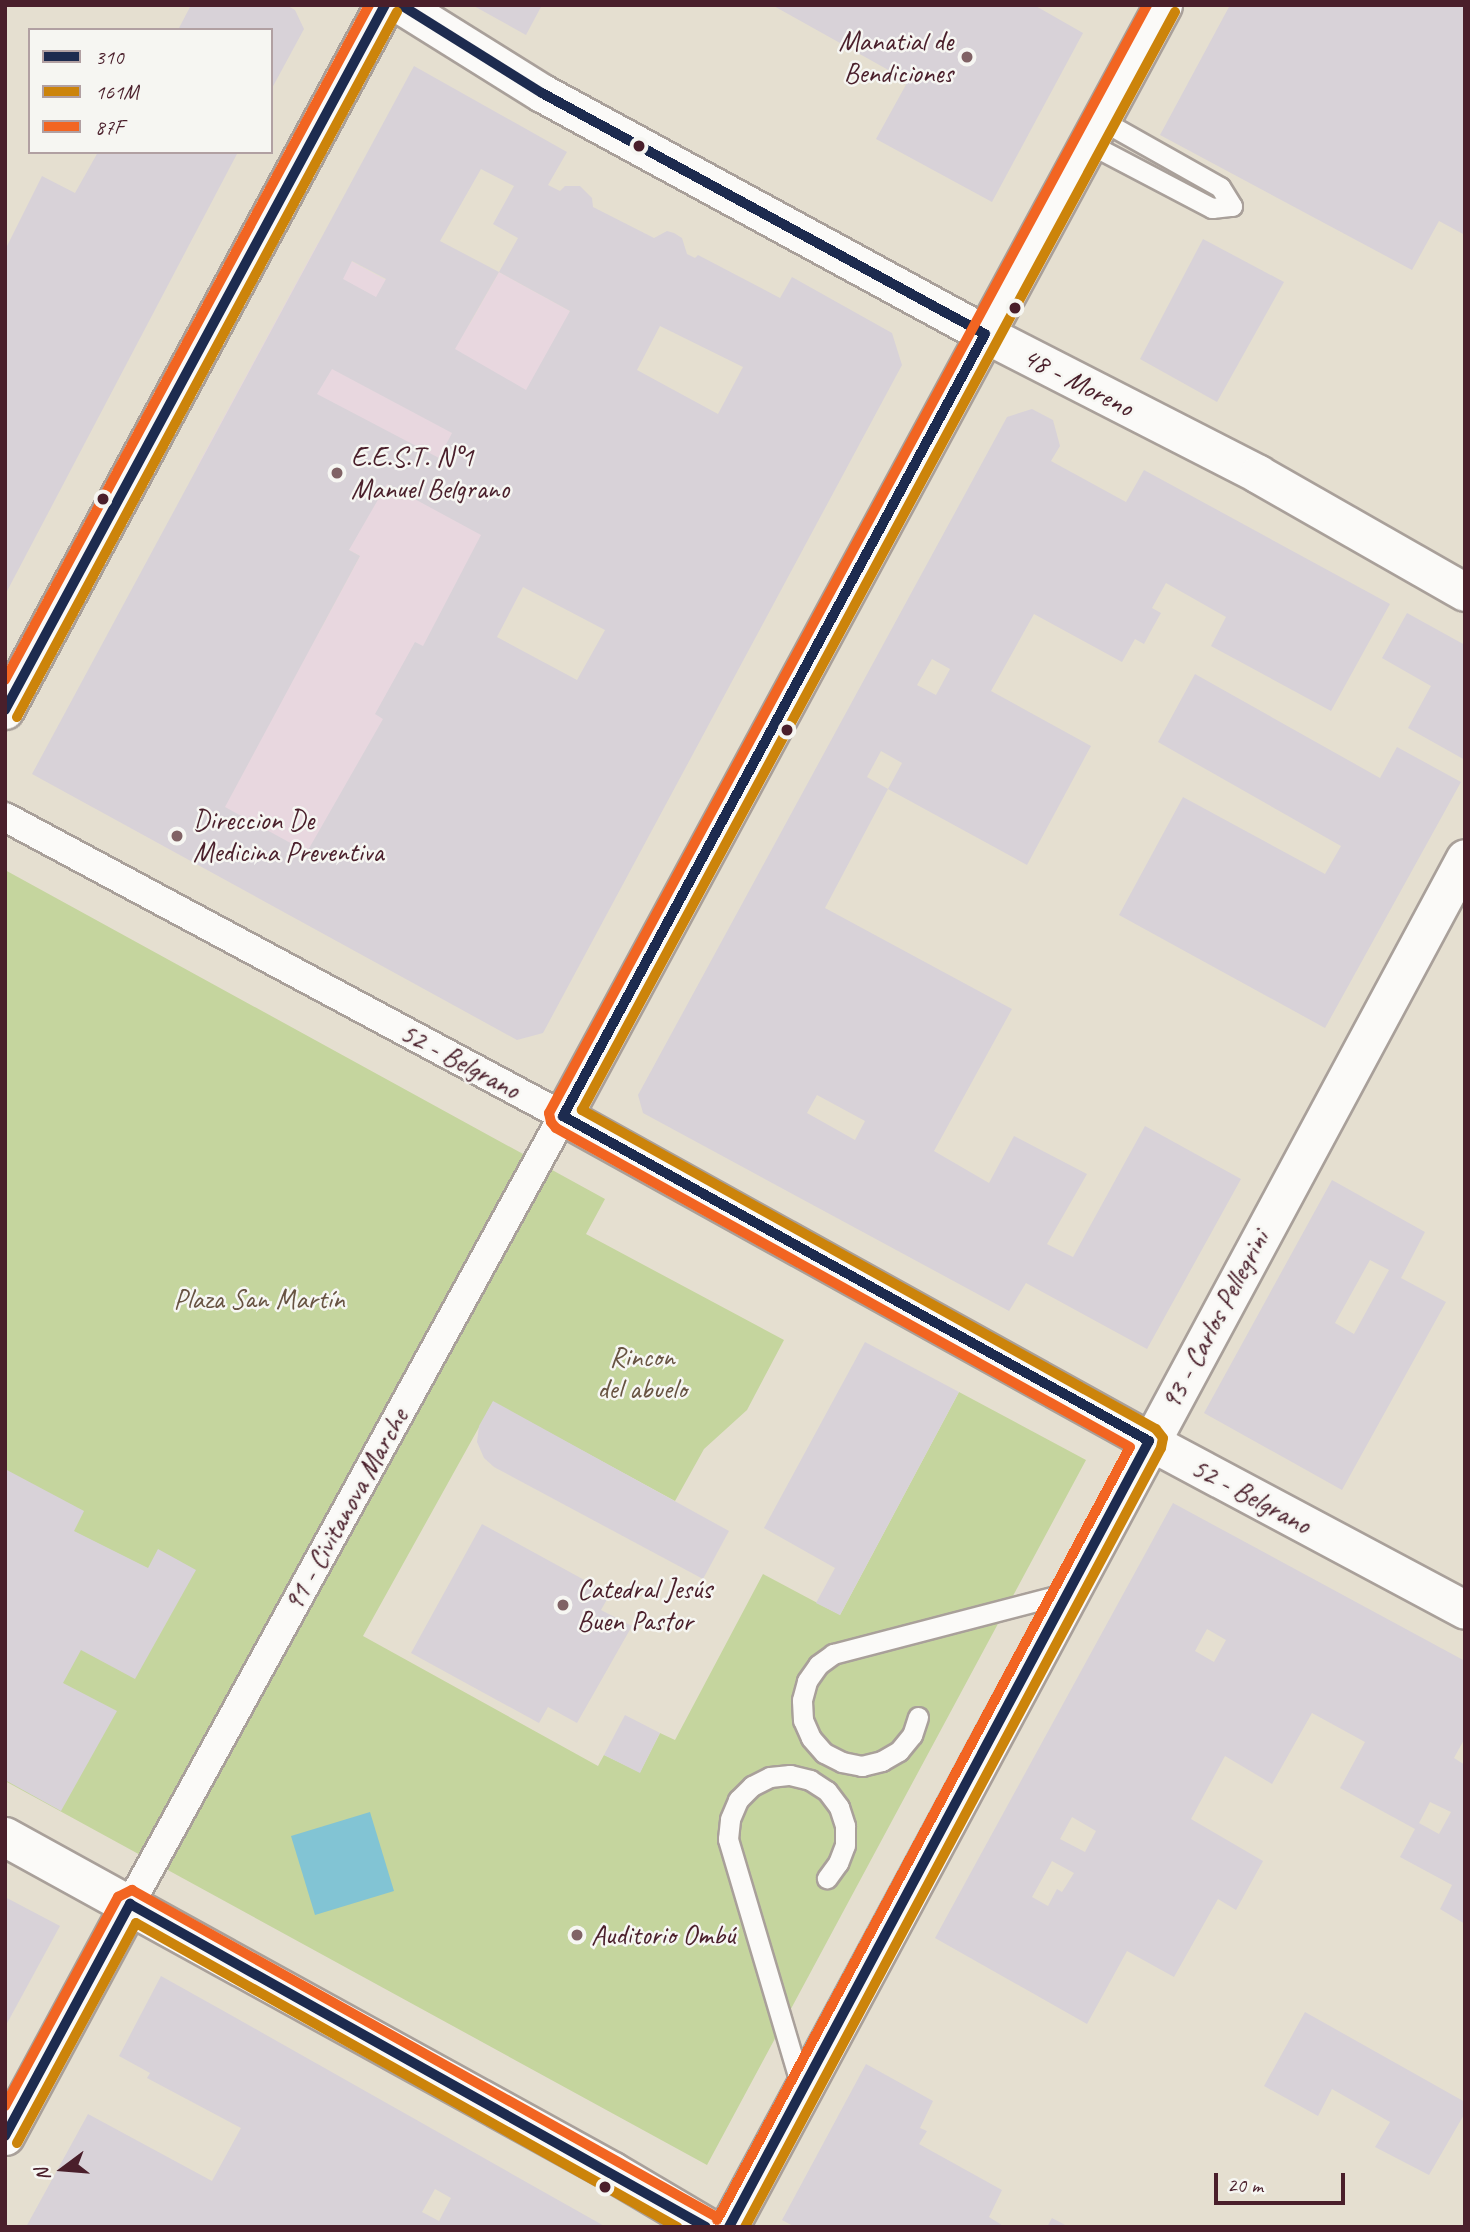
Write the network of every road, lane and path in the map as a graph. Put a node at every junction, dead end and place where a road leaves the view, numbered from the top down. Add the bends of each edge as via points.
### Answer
1 (385, 5) edge
2 (401, 5) edge
3 (1163, 5) edge
4 (1094, 131) junction
5 (985, 334) junction
6 (1465, 592) edge
7 (5, 710) edge
8 (5, 817) edge
9 (1465, 858) edge
10 (563, 1116) junction
11 (1149, 1441) junction
12 (1068, 1593) junction
13 (1465, 1610) edge
14 (918, 1717) dead end
15 (5, 1837) edge
16 (827, 1878) dead end
17 (130, 1904) junction
18 (802, 2090) junction
19 (5, 2136) edge
20 (706, 2227) edge
21 (729, 2227) edge

1 - 7 street
2 - 5 street, 48 - Moreno via 542,93
3 - 4 street
4 - 4 lane via 1212,208 1232,206 1220,187
4 - 5 street
5 - 6 street, 48 - Moreno via 1258,474
5 - 10 street
8 - 10 street, 52 - Belgrano
9 - 11 street, 93 - Carlos Pellegrini
10 - 11 street, 52 - Belgrano
10 - 17 street, 91 - Civitanova Marche
11 - 12 street, 93 - Carlos Pellegrini
11 - 13 street, 52 - Belgrano
12 - 14 lane via 833,1654 813,1673 802,1700 803,1720 824,1753 862,1766 899,1751 912,1735
12 - 18 street, 93 - Carlos Pellegrini
15 - 17 street
16 - 18 lane via 845,1845 845,1826 827,1791 790,1775 752,1786 738,1800 728,1839
17 - 19 street
17 - 20 street
18 - 21 street, 93 - Carlos Pellegrini

